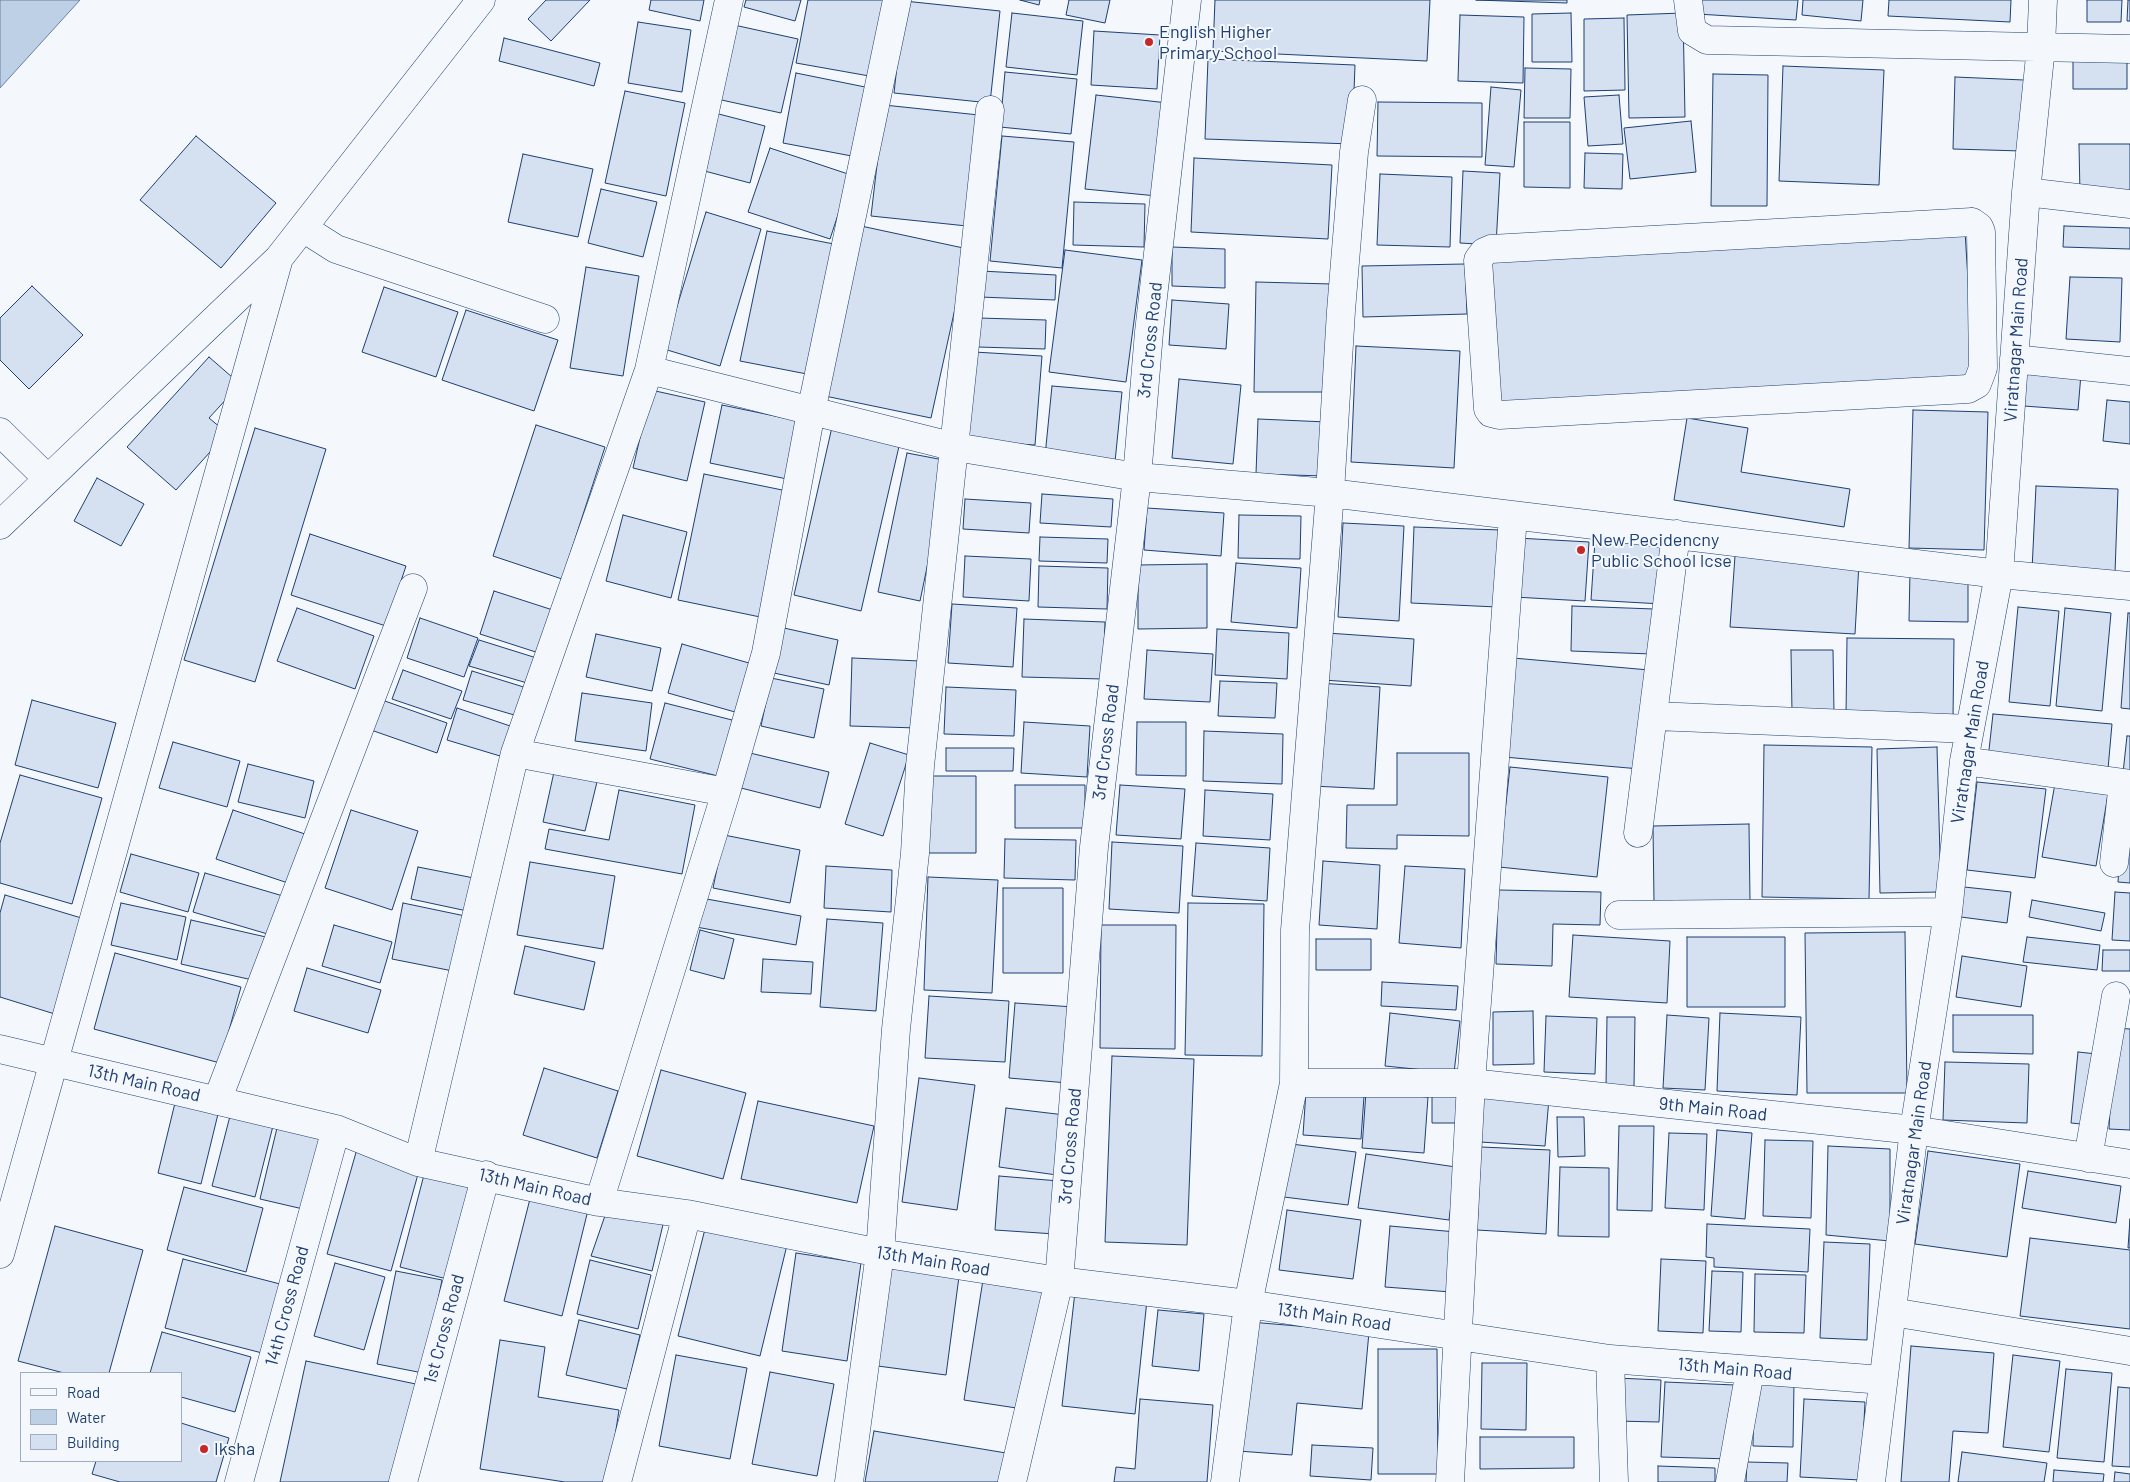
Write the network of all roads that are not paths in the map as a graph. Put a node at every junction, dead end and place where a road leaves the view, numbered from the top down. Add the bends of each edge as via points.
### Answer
1 (481, 0) edge
2 (729, 0) edge
3 (897, 0) edge
4 (1187, 0) edge
5 (1688, 0) edge
6 (2043, 0) edge
7 (2041, 47) junction
8 (2130, 49) edge
9 (1362, 100) dead end
10 (990, 110) dead end
11 (2026, 192) junction
12 (2130, 204) edge
13 (303, 228) junction
14 (279, 258) junction
15 (2018, 312) junction
16 (1983, 314) junction
17 (545, 320) dead end
18 (2014, 358) junction
19 (649, 370) junction
20 (2130, 371) edge
21 (811, 412) junction
22 (0, 432) edge
23 (955, 447) junction
24 (1137, 477) junction
25 (48, 479) junction
26 (1330, 494) junction
27 (1514, 516) junction
28 (0, 525) edge
29 (1676, 534) junction
30 (1999, 574) junction
31 (2130, 586) edge
32 (413, 588) dead end
33 (1654, 716) junction
34 (1970, 729) junction
35 (516, 753) junction
36 (1964, 761) junction
37 (2126, 784) edge
38 (726, 792) junction
39 (1638, 833) dead end
40 (2114, 863) dead end
41 (1948, 912) junction
42 (1619, 915) dead end
43 (2116, 996) dead end
44 (0, 1049) edge
45 (54, 1062) junction
46 (1294, 1083) junction
47 (1471, 1083) junction
48 (217, 1101) junction
49 (336, 1129) junction
50 (1914, 1130) junction
51 (2088, 1158) junction
52 (418, 1162) junction
53 (2130, 1164) edge
54 (486, 1175) junction
55 (599, 1202) junction
56 (688, 1214) junction
57 (0, 1254) edge
58 (880, 1254) junction
59 (1059, 1281) junction
60 (1248, 1304) junction
61 (1892, 1312) junction
62 (1458, 1335) junction
63 (2130, 1352) edge
64 (1610, 1359) junction
65 (1750, 1370) junction
66 (1883, 1380) junction
67 (239, 1482) edge
68 (403, 1482) edge
69 (616, 1482) edge
70 (849, 1482) edge
71 (1012, 1482) edge
72 (1225, 1482) edge
73 (1450, 1482) edge
74 (1614, 1482) edge
75 (1730, 1482) edge
76 (1871, 1482) edge

1 - 13 street
2 - 19 street
3 - 21 street
4 - 24 street, 3rd Cross Road via 1150,322
5 - 7 street via 1692,31 1708,40
6 - 7 street, Viratnagar Main Road
7 - 8 street
7 - 11 street, Viratnagar Main Road
9 - 26 street via 1354,152 1341,311
10 - 23 street
11 - 12 street
11 - 15 street, Viratnagar Main Road
13 - 14 street
13 - 17 street via 336,249
14 - 25 street
14 - 45 street
15 - 16 street
15 - 18 street, Viratnagar Main Road
16 - 16 street via 1983,368 1977,384 1968,389 1498,415 1488,409 1478,260 1480,255 1491,249 1972,222 1981,232
18 - 20 street
18 - 30 street, Viratnagar Main Road
19 - 21 street
19 - 35 street
21 - 23 street
21 - 38 street via 766,653
22 - 25 street
23 - 24 street
23 - 58 street via 920,766
24 - 26 street
24 - 59 street, 3rd Cross Road via 1094,847
25 - 28 street
26 - 27 street
26 - 46 street via 1296,930
27 - 29 street
27 - 47 street
29 - 30 street
29 - 33 street
30 - 31 street
30 - 34 street, Viratnagar Main Road
32 - 48 street
33 - 34 street
33 - 39 street
34 - 36 street, Viratnagar Main Road
35 - 38 street
35 - 52 street
36 - 37 street
36 - 41 street, Viratnagar Main Road
37 - 40 street
38 - 55 street
41 - 42 street
41 - 50 street, Viratnagar Main Road
43 - 51 street
44 - 45 street, 13th Main Road
45 - 48 street, 13th Main Road
45 - 57 street
46 - 47 street, 9th Main Road
46 - 60 street
47 - 50 street, 9th Main Road
47 - 62 street
48 - 49 street, 13th Main Road
49 - 52 street, 13th Main Road
49 - 67 street, 14th Cross Road
50 - 51 street, 9th Main Road
50 - 61 street, Viratnagar Main Road
51 - 53 street, 9th Main Road
52 - 54 street, 13th Main Road
54 - 55 street, 13th Main Road
54 - 68 street, 1st Cross Road
55 - 56 street, 13th Main Road
56 - 58 street, 13th Main Road
56 - 69 street
58 - 59 street, 13th Main Road
58 - 70 street
59 - 60 street, 13th Main Road
59 - 71 street, 3rd Cross Road
60 - 62 street, 13th Main Road
60 - 72 street
61 - 63 street
61 - 66 street, Viratnagar Main Road
62 - 64 street, 13th Main Road
62 - 73 street
64 - 65 street, 13th Main Road
64 - 74 street
65 - 66 street, 13th Main Road
65 - 75 street
66 - 76 street, Viratnagar Main Road

